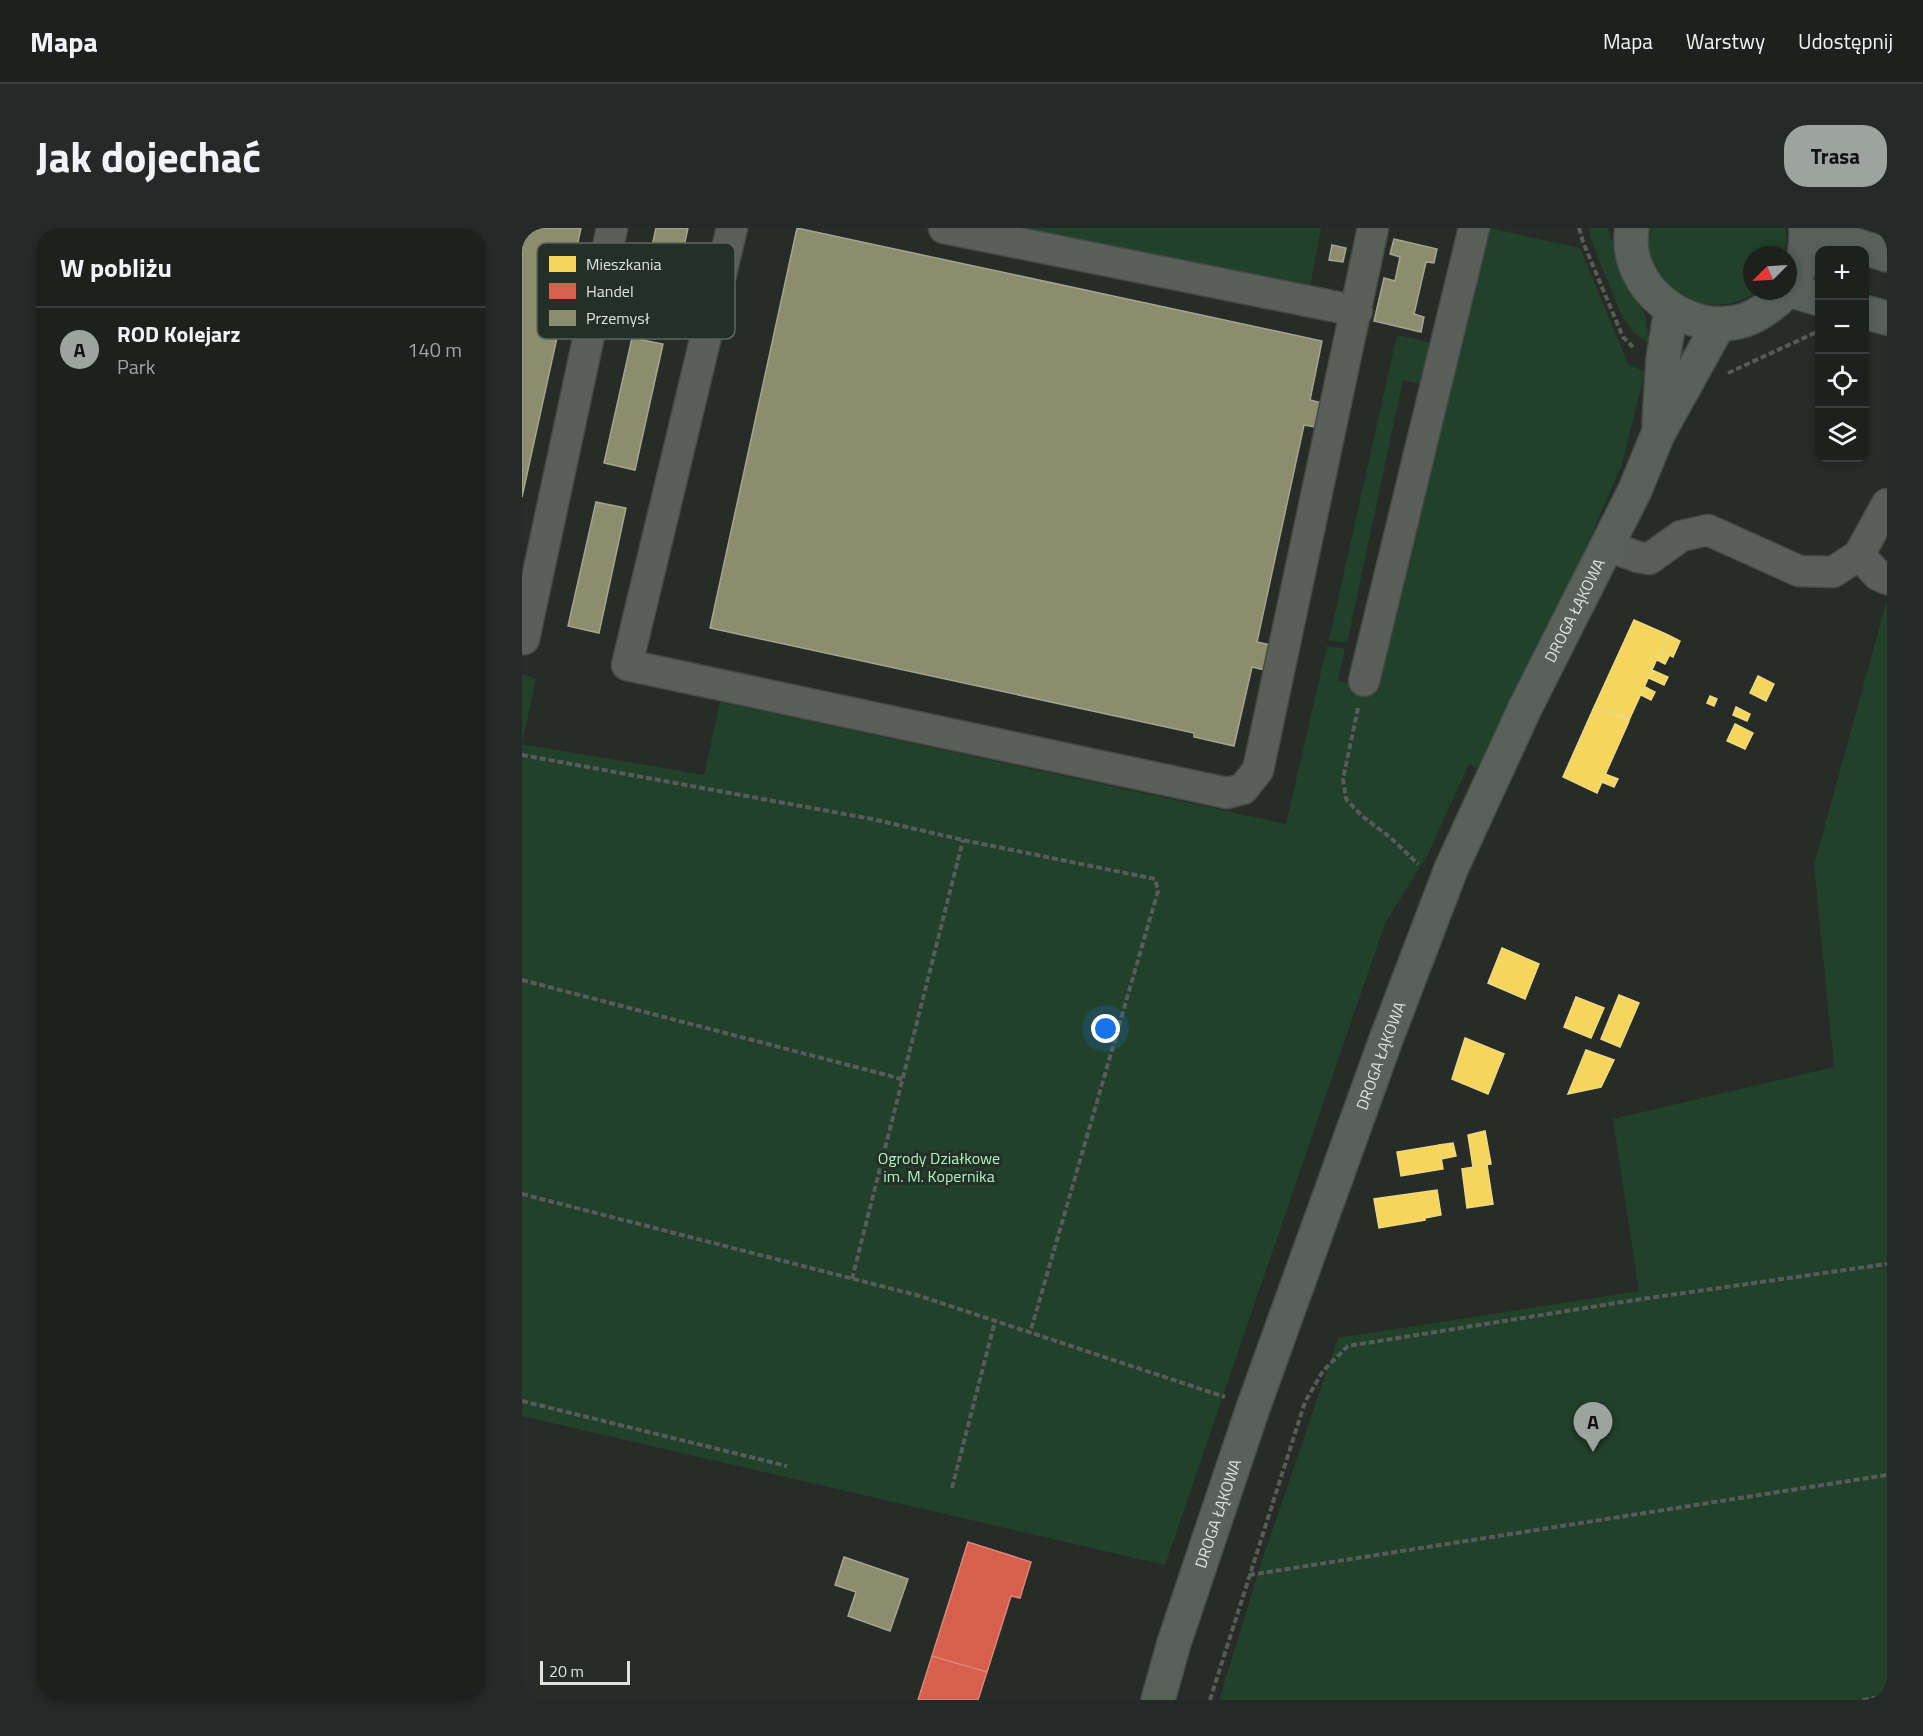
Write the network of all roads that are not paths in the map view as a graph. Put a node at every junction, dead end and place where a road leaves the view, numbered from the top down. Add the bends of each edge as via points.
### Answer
1 (612, 228) edge
2 (732, 228) edge
3 (944, 228) edge
4 (1373, 228) edge
5 (1474, 228) edge
6 (1632, 228) edge
7 (1806, 229) edge
8 (609, 243) edge
9 (728, 243) edge
10 (1887, 255) edge
11 (1797, 275) edge
12 (1797, 293) edge
13 (1815, 298) edge
14 (1777, 300) edge
15 (1357, 310) junction
16 (1671, 310) junction
17 (1869, 313) edge
18 (1887, 318) edge
19 (1719, 324) junction
20 (588, 339) edge
21 (705, 339) edge
22 (1658, 434) junction
23 (1887, 504) edge
24 (1608, 546) junction
25 (1860, 555) junction
26 (1887, 579) edge
27 (522, 638) edge
28 (1364, 681) road end
29 (1158, 1700) edge

1 - 8 lane
2 - 9 lane
3 - 15 lane
4 - 15 lane
5 - 28 lane
6 - 16 main road via 1633,256 1641,277
7 - 10 main road
7 - 11 main road via 1806,251
12 - 13 main road
14 - 19 main road via 1745,320
15 - 21 lane via 1258,770 1243,789 1227,793 627,664
16 - 19 main road via 1694,320
16 - 22 main road, DROGA ŁĄKOWA
17 - 18 main road
19 - 22 main road, DROGA ŁĄKOWA
20 - 27 lane
22 - 24 main road, DROGA ŁĄKOWA
23 - 25 lane
24 - 25 lane via 1649,559 1681,536 1707,530 1799,571 1833,572
24 - 29 main road, DROGA ŁĄKOWA via 1451,869 1253,1408
25 - 26 lane

